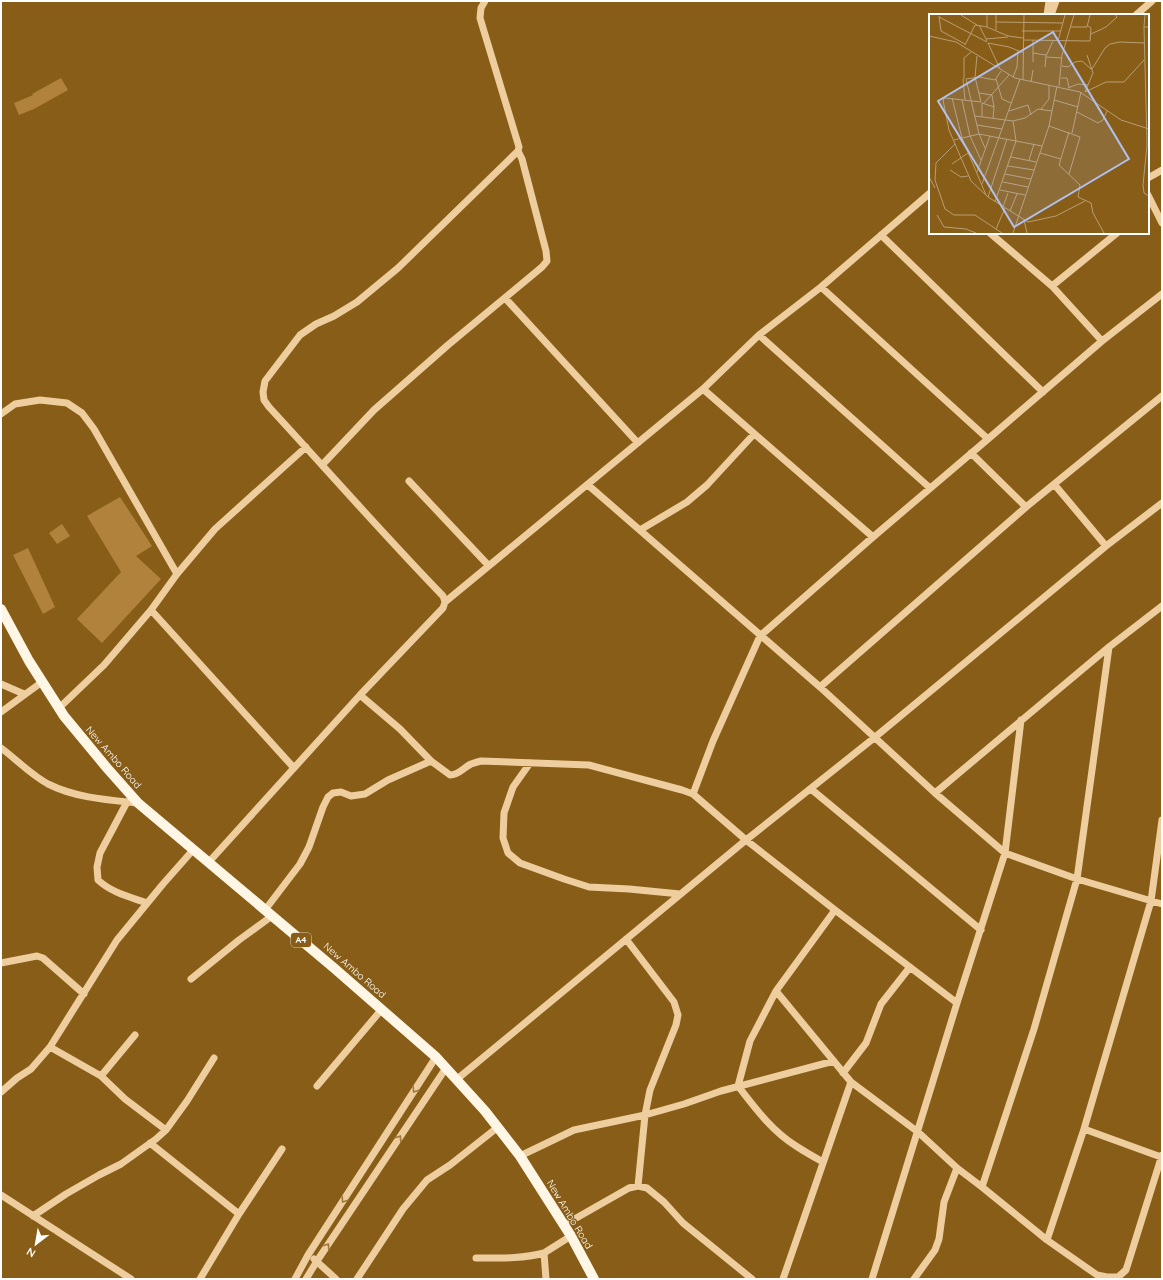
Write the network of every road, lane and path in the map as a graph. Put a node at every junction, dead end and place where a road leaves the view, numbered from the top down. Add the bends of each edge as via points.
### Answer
1 (485, 1) edge
2 (1049, 1) edge
3 (1056, 1) edge
4 (1152, 1) edge
5 (1047, 14) edge
6 (1051, 14) edge
7 (1137, 14) edge
8 (518, 151) junction
9 (1162, 170) edge
10 (1149, 177) edge
11 (929, 194) edge
12 (1150, 207) edge
13 (1162, 223) edge
14 (994, 234) edge
15 (1117, 234) edge
16 (880, 236) junction
17 (1052, 286) junction
18 (821, 287) junction
19 (1162, 294) edge
20 (505, 298) junction
21 (759, 335) junction
22 (1102, 341) junction
23 (703, 389) junction
24 (1043, 392) junction
25 (1162, 396) edge
26 (1, 414) edge
27 (754, 434) junction
28 (988, 439) junction
29 (638, 443) junction
30 (306, 447) junction
31 (971, 453) junction
32 (323, 464) junction
33 (409, 481) dead end
34 (1054, 484) junction
35 (588, 485) junction
36 (930, 488) junction
37 (1162, 504) edge
38 (1026, 507) junction
39 (640, 530) junction
40 (873, 537) junction
41 (1106, 546) junction
42 (489, 566) junction
43 (177, 574) junction
44 (445, 602) junction
45 (1162, 606) edge
46 (1, 609) edge
47 (151, 610) junction
48 (760, 636) junction
49 (1109, 647) junction
50 (42, 682) junction
51 (1, 684) edge
52 (820, 687) junction
53 (24, 694) junction
54 (360, 695) junction
55 (59, 708) junction
56 (1, 712) edge
57 (1021, 720) junction
58 (874, 738) junction
59 (1, 748) edge
60 (431, 761) junction
61 (530, 763) junction
62 (294, 768) junction
63 (811, 789) junction
64 (935, 793) junction
65 (693, 794) junction
66 (127, 802) junction
67 (138, 803) junction
68 (1162, 820) edge
69 (746, 840) junction
70 (193, 850) junction
71 (1005, 853) junction
72 (208, 863) junction
73 (1077, 879) junction
74 (680, 894) junction
75 (1151, 901) junction
76 (147, 903) junction
77 (1162, 904) edge
78 (835, 910) junction
79 (269, 913) junction
80 (981, 930) junction
81 (626, 939) junction
82 (1, 963) edge
83 (910, 967) junction
84 (191, 979) dead end
85 (776, 991) junction
86 (84, 994) junction
87 (956, 1003) junction
88 (382, 1010) junction
89 (135, 1035) dead end
90 (50, 1047) junction
91 (214, 1058) dead end
92 (436, 1058) junction
93 (834, 1061) junction
94 (446, 1068) junction
95 (843, 1073) junction
96 (101, 1076) junction
97 (456, 1080) junction
98 (851, 1082) junction
99 (317, 1086) dead end
100 (738, 1086) junction
101 (1, 1092) edge
102 (645, 1115) junction
103 (498, 1127) junction
104 (1084, 1129) junction
105 (166, 1130) junction
106 (918, 1132) junction
107 (150, 1143) junction
108 (282, 1149) dead end
109 (520, 1156) junction
110 (1162, 1156) edge
111 (823, 1162) junction
112 (957, 1168) junction
113 (638, 1186) junction
114 (982, 1187) junction
115 (1, 1195) edge
116 (239, 1214) junction
117 (34, 1216) junction
118 (564, 1225) junction
119 (571, 1236) junction
120 (1047, 1240) junction
121 (544, 1253) junction
122 (308, 1255) junction
123 (476, 1258) dead end
124 (317, 1261) junction
125 (131, 1279) edge
126 (200, 1279) edge
127 (295, 1279) edge
128 (306, 1279) edge
129 (336, 1279) edge
130 (357, 1279) edge
131 (546, 1279) edge
132 (594, 1279) edge
133 (752, 1279) edge
134 (783, 1279) edge
135 (872, 1279) edge
136 (914, 1279) edge

1 - 8 street via 480,18 519,147
2 - 5 street
3 - 6 street
4 - 7 street
8 - 20 street via 547,260
8 - 30 street via 398,268 357,302 300,335 268,375 263,392 264,400
9 - 10 street
11 - 16 street
12 - 13 street
14 - 17 street
15 - 17 street
16 - 18 street
16 - 24 street
17 - 22 street
18 - 21 street
18 - 28 street
19 - 22 street
20 - 29 street
20 - 32 street via 374,410
21 - 23 street
21 - 36 street
22 - 24 street
23 - 27 street
23 - 29 street
24 - 28 street
25 - 34 street
26 - 43 street via 15,404 40,400 67,403 82,413 94,429
27 - 39 street via 707,485 687,502
27 - 40 street
28 - 31 street
29 - 35 street
30 - 32 street
30 - 43 street via 215,529
31 - 36 street
31 - 38 street
32 - 44 street
33 - 42 street
34 - 38 street
34 - 41 street
35 - 39 street
35 - 42 street
36 - 40 street
37 - 41 street
38 - 52 street
39 - 48 street
40 - 48 street
41 - 58 street
42 - 44 street
43 - 47 street
44 - 54 street via 443,608
45 - 49 street
46 - 50 main road, New Ambo Road / A4
47 - 55 street via 104,665
47 - 62 street
48 - 52 street
48 - 65 street via 713,741
49 - 57 street
49 - 73 street
50 - 53 street
50 - 55 main road, New Ambo Road / A4
51 - 53 street
52 - 58 street
53 - 56 street
54 - 60 street via 400,729
54 - 62 street
55 - 67 main road, New Ambo Road / A4 via 106,768
57 - 64 street
57 - 71 street
58 - 63 street
58 - 64 street
59 - 66 street via 47,784 85,797
60 - 61 street via 445,773 453,775 470,764 481,761
60 - 79 street via 388,780 365,794 351,796 341,792 328,797 309,847
61 - 65 street via 589,765
61 - 74 street via 513,786 504,813 503,838 508,853 520,863 589,887
62 - 72 street
63 - 69 street
63 - 80 street
64 - 71 street
65 - 69 street
66 - 67 street
66 - 76 street via 100,853 98,880 120,894
67 - 70 main road, New Ambo Road / A4
68 - 75 street
69 - 74 street
69 - 78 street
70 - 72 main road, New Ambo Road / A4
70 - 76 street
71 - 73 street
71 - 80 street
72 - 79 main road, New Ambo Road / A4
73 - 75 street
73 - 114 street via 1034,1029
74 - 81 street
75 - 77 street
75 - 104 street
76 - 86 street via 118,940
78 - 83 street
78 - 85 street
79 - 84 street
79 - 88 main road, New Ambo Road / A4
80 - 87 street
81 - 97 street
81 - 102 street via 674,1002 678,1015 650,1090
82 - 86 street via 37,956 43,958
83 - 87 street
83 - 95 street via 881,1004 866,1043
85 - 93 street
85 - 100 street via 750,1041
86 - 90 street
87 - 106 street
88 - 92 main road, New Ambo Road / A4
88 - 99 street
89 - 96 street
90 - 96 street
90 - 101 street via 31,1069
91 - 105 street
92 - 94 main road, New Ambo Road / A4
92 -> 122 street
93 - 95 street
93 - 100 street
94 - 97 main road, New Ambo Road / A4
124 -> 94 street
95 - 98 street
96 - 105 street via 125,1099
97 - 103 main road, New Ambo Road / A4
98 - 106 street
98 - 111 street
100 - 102 street
100 - 111 street via 762,1117 781,1135
102 - 109 street via 574,1130
102 - 113 street
103 - 109 main road, New Ambo Road / A4
103 - 130 street via 427,1180 403,1208
104 - 110 street
104 - 120 street
105 - 107 street
106 - 112 street
106 - 135 street
107 - 116 street
107 - 117 street via 121,1164 66,1194
108 - 116 street
109 - 118 main road, New Ambo Road / A4
110 - 120 street via 1126,1270 1118,1277 1097,1275
111 - 134 street
112 - 114 street
112 - 136 street via 944,1202 935,1250
113 - 118 street via 629,1188
113 - 133 street via 647,1188 683,1223
114 - 120 street
115 - 117 street
116 - 126 street
117 - 125 street
118 - 119 main road, New Ambo Road / A4
119 - 121 street
119 - 132 main road, New Ambo Road / A4
121 - 123 street via 515,1258
121 - 131 street
122 - 124 street
122 - 127 street
124 - 128 street
124 - 129 street

